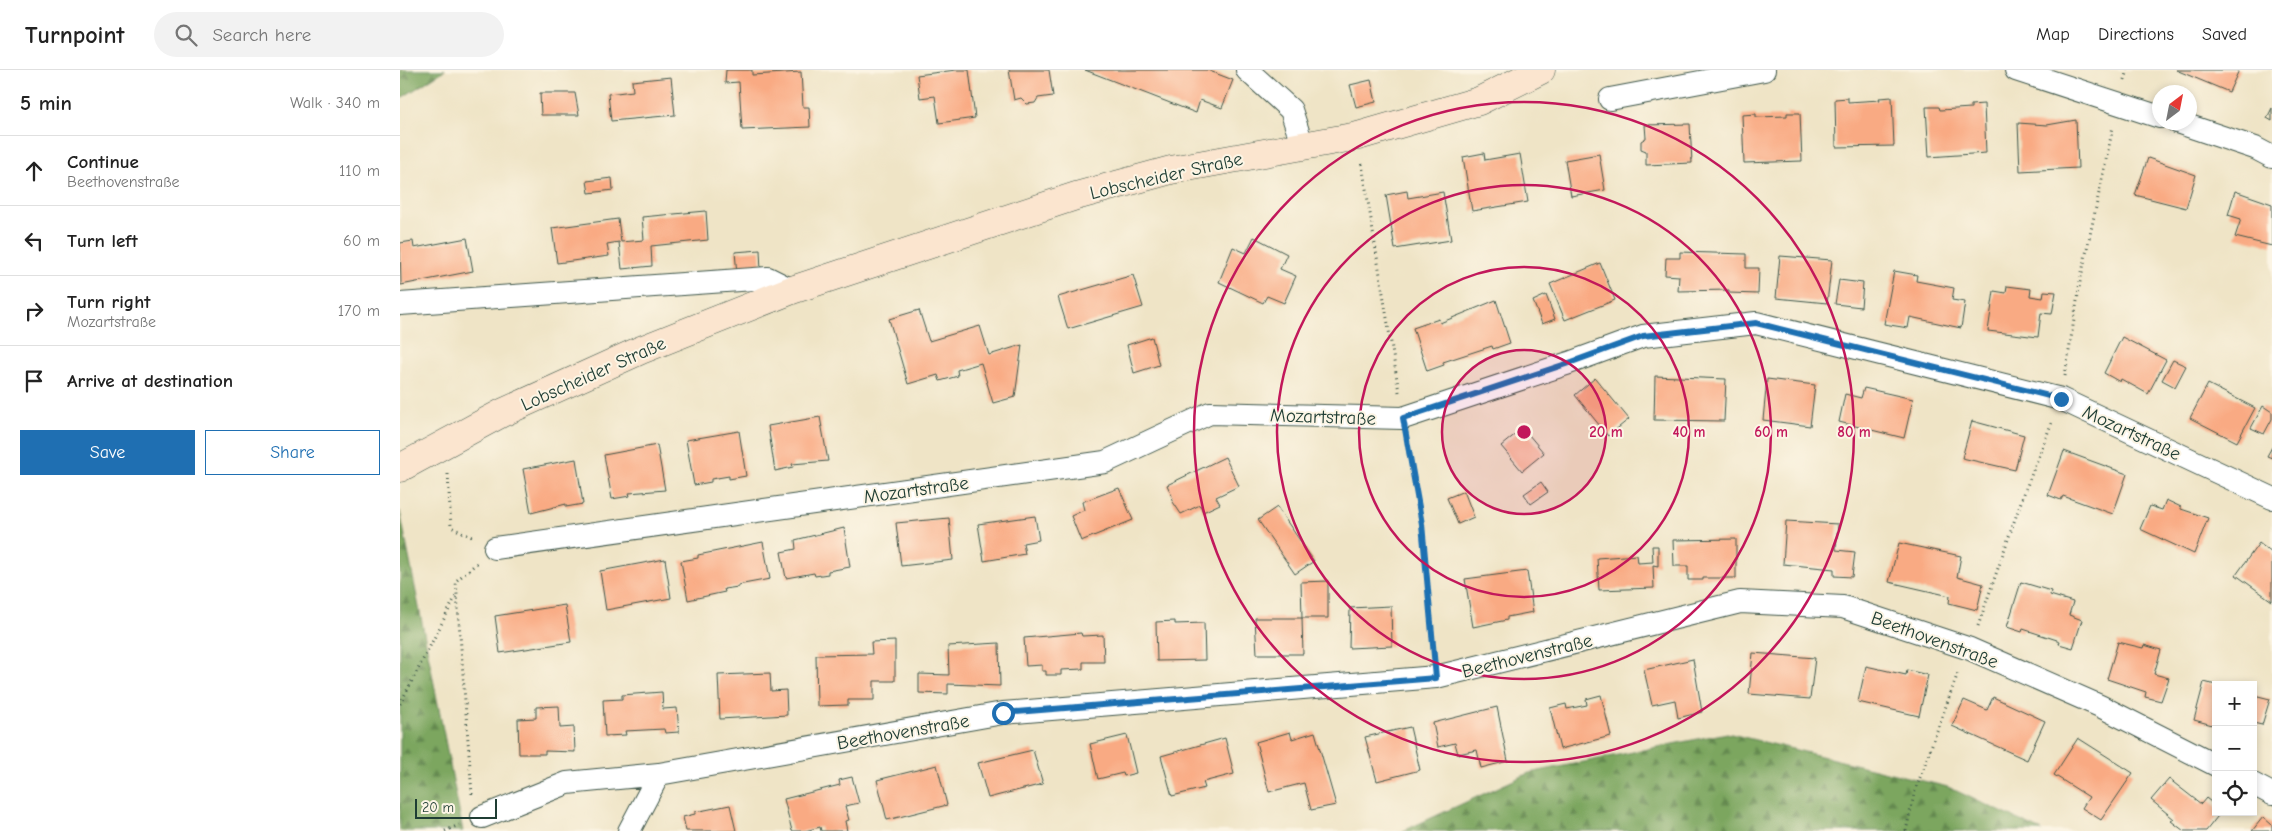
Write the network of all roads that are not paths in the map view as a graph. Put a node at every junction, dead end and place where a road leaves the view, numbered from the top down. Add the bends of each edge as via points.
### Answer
1 (1247, 70) edge
2 (1541, 70) edge
3 (1764, 70) edge
4 (2016, 70) edge
5 (1610, 99) dead end
6 (2152, 114) edge
7 (2197, 129) edge
8 (1303, 147) junction
9 (2272, 158) edge
10 (792, 290) junction
11 (400, 304) edge
12 (400, 468) edge
13 (2272, 498) edge
14 (495, 548) road end
15 (2212, 763) edge
16 (659, 774) junction
17 (2257, 786) edge
18 (2272, 794) edge
19 (482, 817) dead end
20 (629, 831) edge

1 - 8 street via 1291,110
2 - 8 street, Lobscheider Straße via 1479,101 1358,136
3 - 5 street
4 - 6 street
7 - 9 street via 2255,148
8 - 10 street, Lobscheider Straße via 1171,170 1076,196
10 - 11 street via 768,278
10 - 12 street, Lobscheider Straße via 641,350 502,413
13 - 14 street, Mozartstraße via 2061,399 1756,323 1643,336 1403,418 1210,413 1105,462
15 - 16 street, Beethovenstraße via 2100,706 1970,649 1843,607 1740,602 1436,678 1003,713
16 - 19 street, Beethovenstraße via 567,783
16 - 20 street
17 - 18 street

